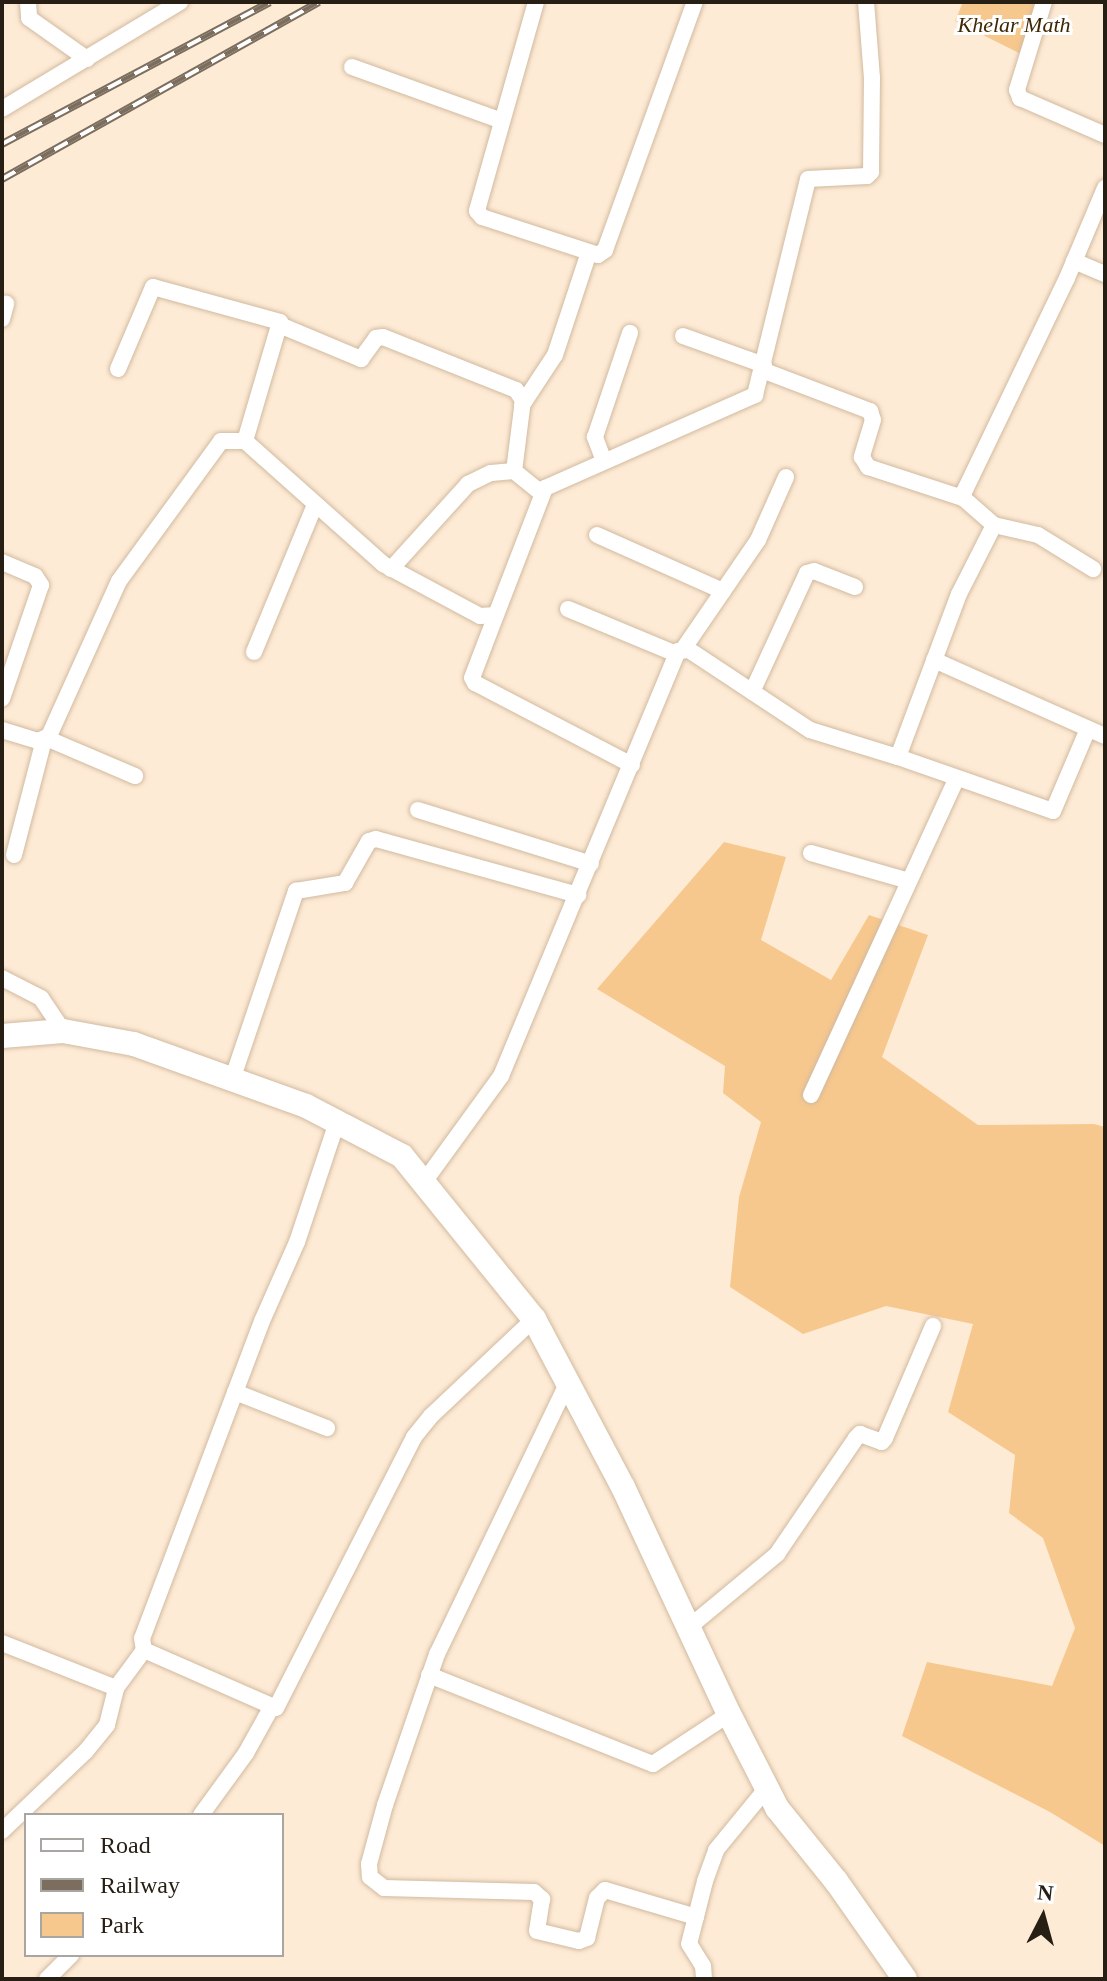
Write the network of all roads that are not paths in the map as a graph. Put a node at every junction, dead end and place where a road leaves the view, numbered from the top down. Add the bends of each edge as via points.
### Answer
1 (28, 2) edge
2 (180, 2) edge
3 (536, 2) edge
4 (695, 2) edge
5 (866, 2) edge
6 (1044, 2) edge
7 (87, 59) junction
8 (352, 67) dead end
9 (2, 109) edge
10 (502, 121) junction
11 (1105, 135) edge
12 (1105, 188) edge
13 (589, 252) junction
14 (1074, 261) junction
15 (1105, 274) edge
16 (282, 326) junction
17 (630, 333) dead end
18 (683, 336) dead end
19 (763, 368) junction
20 (118, 369) dead end
21 (522, 405) junction
22 (245, 441) junction
23 (604, 461) junction
24 (514, 471) junction
25 (786, 477) dead end
26 (540, 492) junction
27 (963, 498) junction
28 (315, 505) junction
29 (994, 525) junction
30 (597, 535) dead end
31 (2, 562) edge
32 (391, 569) junction
33 (1093, 569) dead end
34 (855, 587) dead end
35 (723, 591) junction
36 (568, 609) dead end
37 (496, 615) junction
38 (680, 651) junction
39 (254, 652) dead end
40 (934, 660) junction
41 (752, 692) junction
42 (2, 699) edge
43 (1088, 729) junction
44 (2, 730) edge
45 (1105, 736) edge
46 (45, 739) junction
47 (898, 757) junction
48 (632, 765) junction
49 (135, 776) dead end
50 (957, 778) junction
51 (418, 810) dead end
52 (811, 853) dead end
53 (14, 855) dead end
54 (591, 864) junction
55 (909, 881) junction
56 (578, 895) junction
57 (2, 978) edge
58 (63, 1031) junction
59 (2, 1036) edge
60 (232, 1080) junction
61 (811, 1095) dead end
62 (337, 1122) junction
63 (424, 1182) junction
64 (534, 1319) junction
65 (933, 1326) dead end
66 (568, 1382) junction
67 (235, 1392) junction
68 (327, 1428) dead end
69 (688, 1628) junction
70 (2, 1643) edge
71 (144, 1650) junction
72 (429, 1675) junction
73 (116, 1688) junction
74 (271, 1708) junction
75 (729, 1714) junction
76 (767, 1788) junction
77 (202, 1813) edge
78 (2, 1831) edge
79 (696, 1917) junction
80 (69, 1957) edge
81 (47, 1979) edge
82 (704, 1979) edge
83 (905, 1979) edge

1 - 7 street via 29,18
2 - 7 street
3 - 10 street
4 - 13 street via 605,250 598,255
5 - 19 street via 871,172 808,179
6 - 11 street via 1017,90 1020,98
7 - 9 street
8 - 10 street
10 - 13 street via 477,206 479,215
12 - 14 street
13 - 21 street via 557,350
14 - 15 street
14 - 27 street
16 - 20 street via 276,320 153,287
16 - 21 street via 361,359 376,338 383,337 516,390
16 - 22 street
17 - 23 street via 595,437
18 - 19 street
19 - 23 street via 749,400
19 - 27 street via 870,411 873,420 862,457 868,467
21 - 24 street
22 - 28 street
22 - 46 street via 217,442 135,555
23 - 26 street
24 - 26 street
24 - 32 street via 491,473 468,484
25 - 35 street via 758,540
26 - 37 street
27 - 29 street
28 - 32 street
28 - 39 street
29 - 33 street via 1038,535
29 - 40 street
30 - 35 street
31 - 42 street via 35,576 41,585
32 - 37 street via 480,616
34 - 41 street via 807,573
35 - 38 street
36 - 38 street
37 - 48 street via 472,678 475,683
38 - 41 street
38 - 48 street
40 - 43 street
40 - 47 street
41 - 47 street via 810,730
43 - 45 street
43 - 50 street via 1053,811
44 - 46 street
46 - 49 street
46 - 53 street
47 - 50 street
48 - 54 street
50 - 55 street
51 - 54 street
52 - 55 street
54 - 56 street
55 - 61 street
56 - 60 street via 369,841 345,883 296,891
56 - 63 street via 501,1076
57 - 58 street via 41,998
58 - 59 street
58 - 60 street via 134,1044
60 - 62 street
62 - 63 street via 402,1156
62 - 67 street via 297,1242
63 - 64 street
64 - 66 street
64 - 74 street via 414,1437
65 - 69 street via 885,1438 876,1441 860,1434 777,1554
66 - 69 street
66 - 72 street
67 - 68 street
67 - 71 street via 142,1638
69 - 75 street
70 - 73 street
71 - 73 street
71 - 74 street
72 - 75 street via 653,1764
72 - 79 street via 369,1864 376,1884 534,1892 542,1899 537,1931 579,1941 587,1938 597,1898 605,1890
73 - 78 street via 107,1725
74 - 77 street
75 - 76 street
76 - 79 street via 716,1850
76 - 83 street
79 - 82 street via 689,1944 703,1966
80 - 81 street

